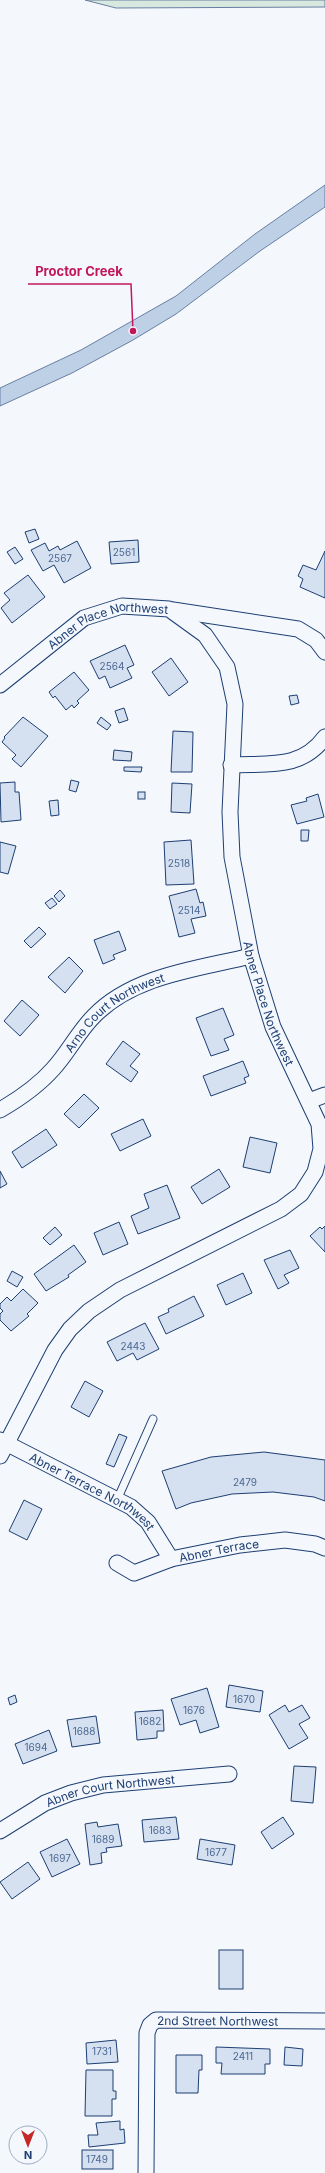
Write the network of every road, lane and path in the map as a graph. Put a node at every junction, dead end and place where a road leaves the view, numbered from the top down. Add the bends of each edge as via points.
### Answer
1 (169, 609) junction
2 (325, 652) edge
3 (0, 686) edge
4 (325, 736) edge
5 (231, 765) junction
6 (251, 956) junction
7 (325, 1095) edge
8 (309, 1101) junction
9 (0, 1110) edge
10 (153, 1418) dead end
11 (2, 1446) edge
12 (117, 1500) junction
13 (325, 1548) edge
14 (171, 1558) junction
15 (117, 1563) dead end
16 (229, 1774) dead end
17 (0, 1831) edge
18 (325, 2021) edge
19 (146, 2173) edge

1 - 2 street via 298,629 316,640
1 - 3 street, Abner Place Northwest via 122,606 84,618
1 - 5 street, Abner Place Northwest via 205,635 226,667 235,704
4 - 5 street via 317,748 306,756 290,762
5 - 6 street, Abner Place Northwest via 232,857
6 - 8 street, Abner Place Northwest via 273,1027
6 - 9 street, Arno Court Northwest via 155,979 123,993 94,1016 53,1069 20,1098
7 - 8 street
8 - 11 street, Abner Place Northwest via 319,1124 321,1149 315,1172 301,1194 281,1209 120,1290 89,1311 70,1329 55,1350
10 - 12 lane
11 - 12 street, Abner Terrace Northwest
12 - 14 street, Abner Terrace Northwest via 131,1507 148,1522
13 - 14 street, Abner Terrace via 285,1540 240,1545
14 - 15 street, Abner Terrace via 134,1573
16 - 17 street, Abner Court Northwest via 103,1785 78,1791 45,1803
18 - 19 street, 2nd Street Northwest via 156,2020 150,2025 147,2033

